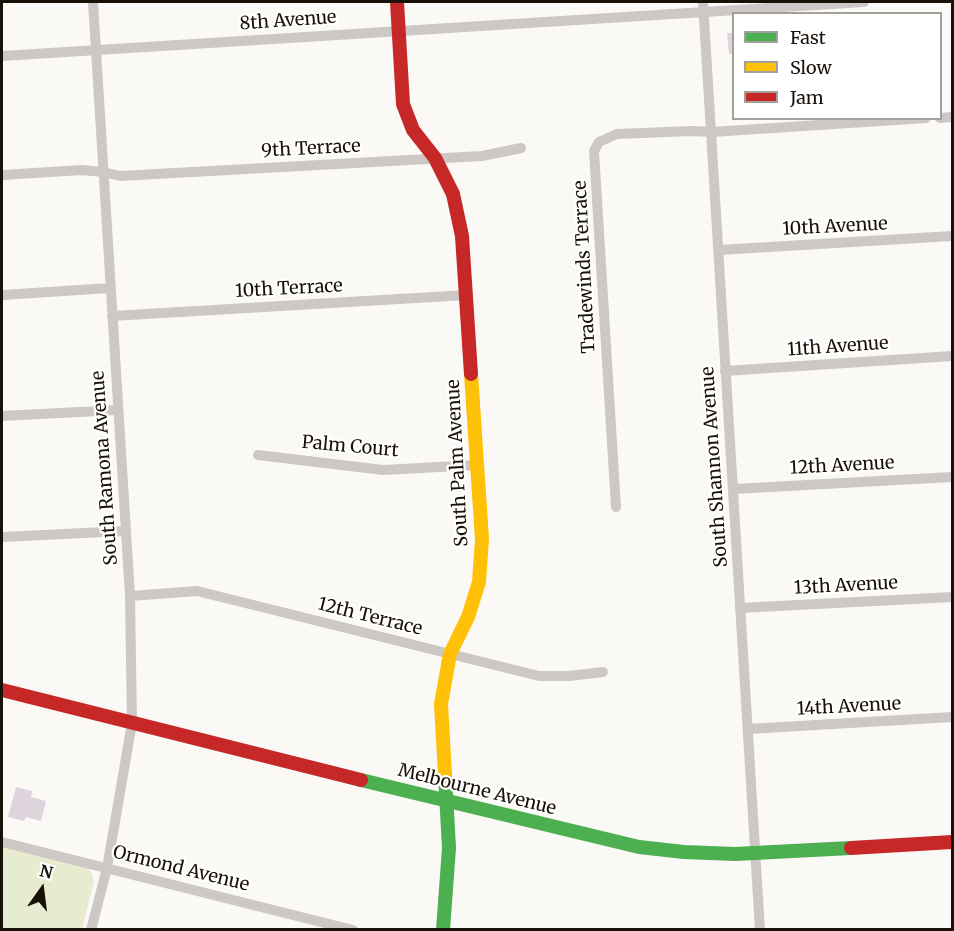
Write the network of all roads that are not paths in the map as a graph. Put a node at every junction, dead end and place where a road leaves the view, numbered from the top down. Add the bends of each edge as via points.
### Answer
1 (93, 2) edge
2 (397, 2) edge
3 (864, 2) edge
4 (703, 6) edge
5 (399, 31) junction
6 (97, 50) junction
7 (2, 56) edge
8 (895, 120) edge
9 (712, 132) junction
10 (520, 148) dead end
11 (435, 158) junction
12 (103, 172) junction
13 (2, 175) edge
14 (952, 236) edge
15 (718, 250) junction
16 (110, 288) junction
17 (2, 295) edge
18 (467, 295) junction
19 (112, 316) junction
20 (952, 356) edge
21 (725, 371) junction
22 (118, 410) junction
23 (2, 416) edge
24 (258, 455) dead end
25 (476, 465) junction
26 (952, 477) edge
27 (734, 489) junction
28 (616, 507) dead end
29 (125, 531) junction
30 (2, 537) edge
31 (130, 596) junction
32 (952, 597) edge
33 (740, 608) junction
34 (450, 654) junction
35 (603, 672) dead end
36 (2, 690) edge
37 (952, 717) edge
38 (132, 723) junction
39 (748, 729) junction
40 (447, 802) junction
41 (2, 842) edge
42 (952, 842) edge
43 (755, 853) junction
44 (107, 868) junction
45 (91, 930) edge
46 (353, 930) edge
47 (443, 930) edge
48 (760, 930) edge

1 - 6 street, South Ramona Avenue
2 - 5 street, South Palm Avenue
3 - 4 street, 8th Avenue
4 - 5 street, 8th Avenue
4 - 9 street, South Shannon Avenue
5 - 6 street, 8th Avenue
5 - 11 street, South Palm Avenue via 403,104 413,130
6 - 7 street, 8th Avenue
6 - 12 street, South Ramona Avenue
8 - 9 street, Tradewinds Terrace
9 - 15 street, South Shannon Avenue
9 - 28 street, Tradewinds Terrace via 617,134 598,142 594,151
10 - 11 street, 9th Terrace via 482,156
11 - 12 street, 9th Terrace via 120,176
11 - 18 street, South Palm Avenue via 453,194 462,236
12 - 13 street, 9th Terrace
12 - 16 street, South Ramona Avenue
14 - 15 street, 10th Avenue
15 - 21 street, South Shannon Avenue
16 - 17 street
16 - 19 street, South Ramona Avenue
18 - 19 street, 10th Terrace
18 - 25 street, South Palm Avenue
19 - 22 street, South Ramona Avenue
20 - 21 street, 11th Avenue
21 - 27 street, South Shannon Avenue
22 - 23 street
22 - 29 street, South Ramona Avenue
24 - 25 street, Palm Court via 383,470
25 - 34 street, South Palm Avenue via 481,569 475,598
26 - 27 street, 12th Avenue
27 - 33 street, South Shannon Avenue
29 - 30 street
29 - 31 street, South Ramona Avenue
31 - 34 street, 12th Terrace via 197,591
31 - 38 street, South Ramona Avenue
32 - 33 street, 13th Avenue
33 - 39 street, South Shannon Avenue
34 - 35 street, 12th Terrace via 538,676
34 - 40 street, South Palm Avenue via 441,704
36 - 38 street, Melbourne Avenue
37 - 39 street, 14th Avenue
38 - 40 street, Melbourne Avenue
38 - 44 street, South Ramona Avenue
39 - 43 street, South Shannon Avenue
40 - 43 street, Melbourne Avenue via 639,847
40 - 47 street, South Palm Avenue via 449,848
41 - 44 street, Ormond Avenue
42 - 43 street, Melbourne Avenue
43 - 48 street, South Shannon Avenue
44 - 45 street, South Ramona Avenue
44 - 46 street, Ormond Avenue

